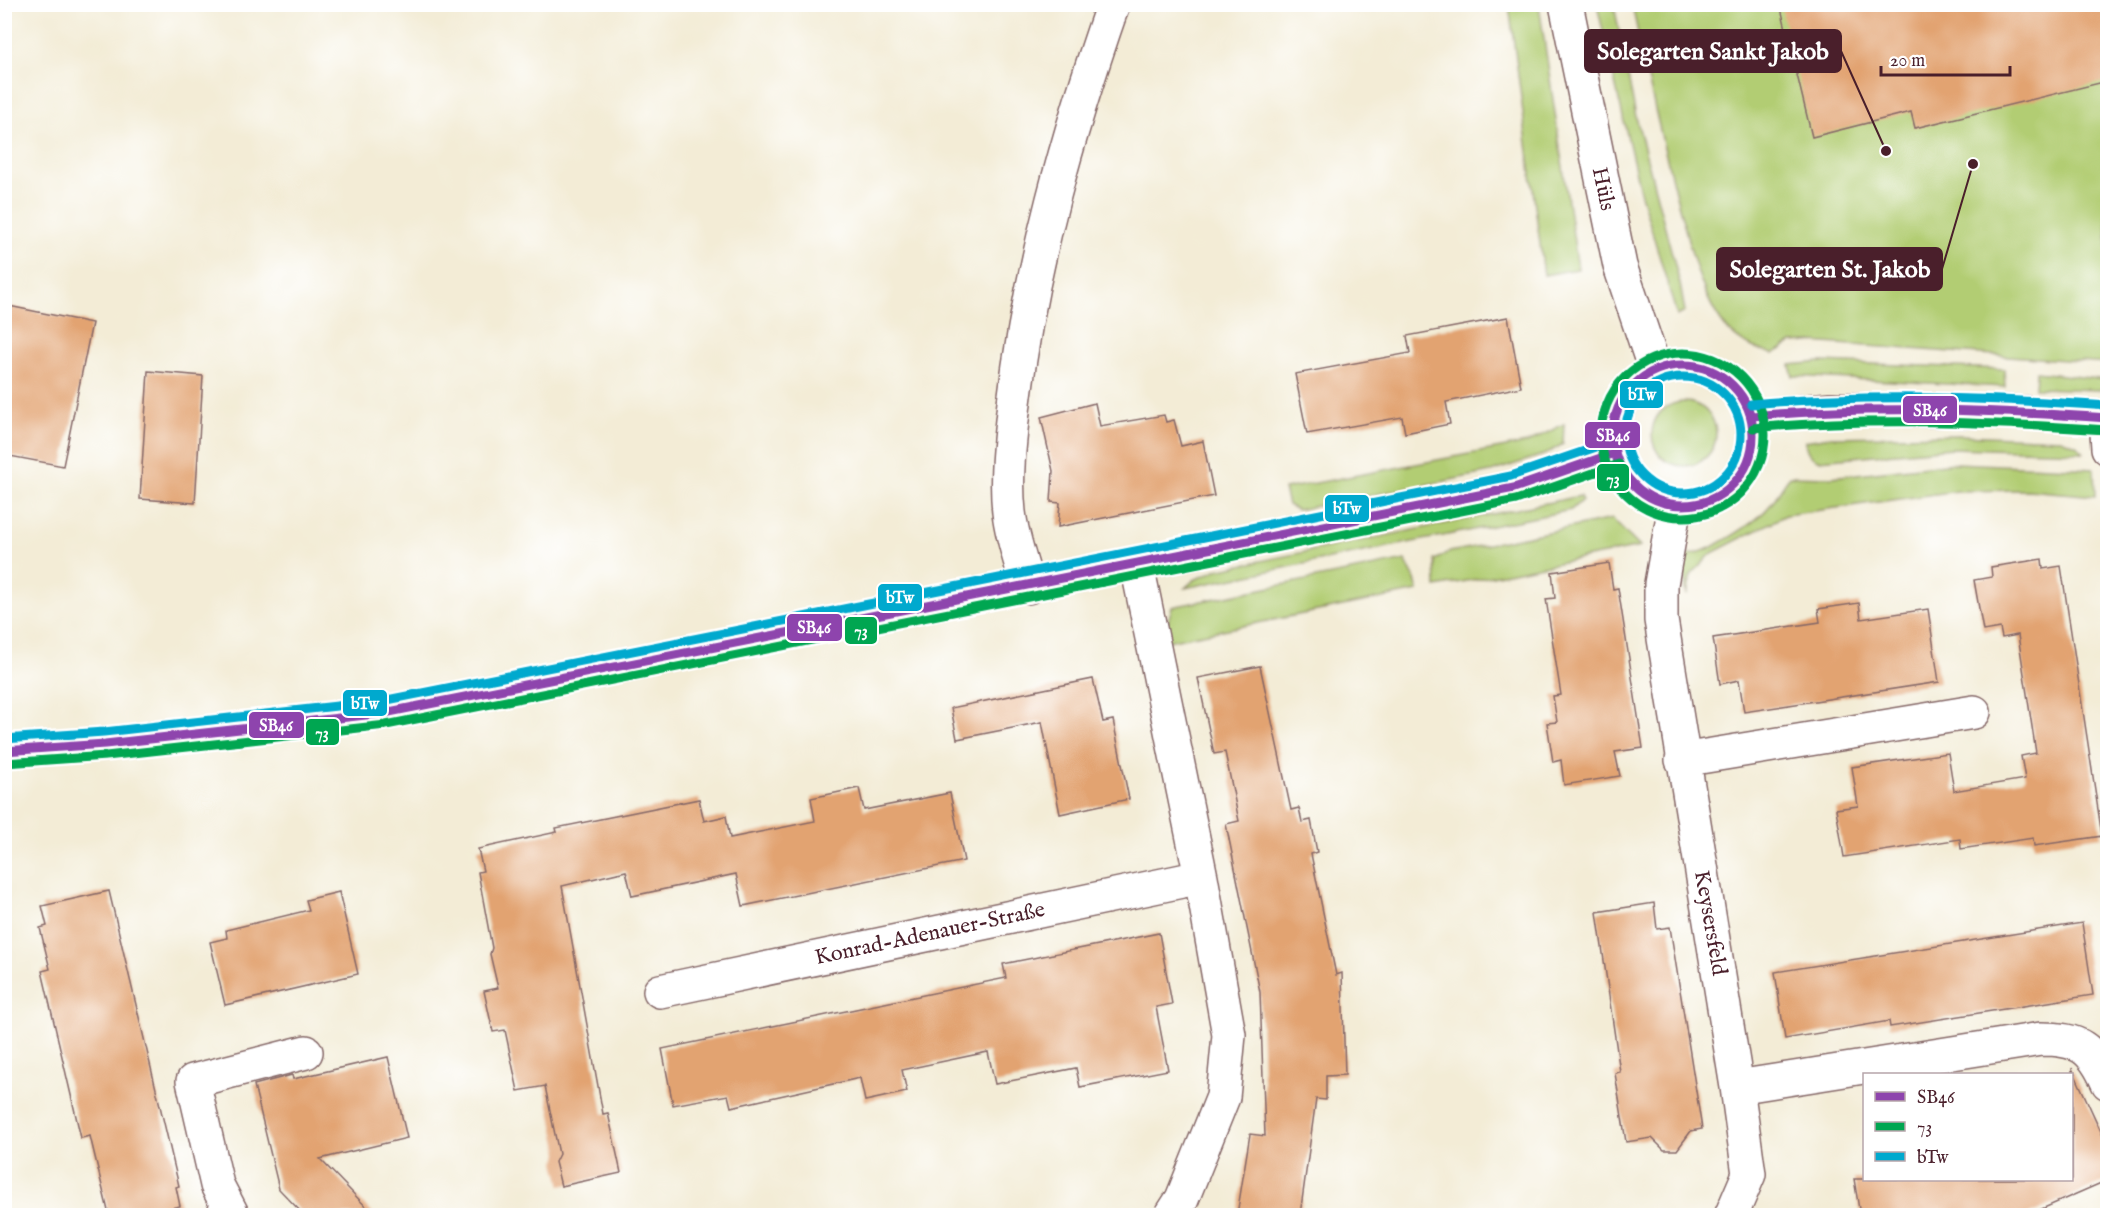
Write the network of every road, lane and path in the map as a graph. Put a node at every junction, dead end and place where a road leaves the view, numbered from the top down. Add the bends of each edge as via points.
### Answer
1 (1113, 4) edge
2 (1566, 4) edge
3 (1656, 370) junction
4 (1752, 416) junction
5 (2107, 428) edge
6 (1615, 453) junction
7 (1675, 505) junction
8 (1137, 565) junction
9 (1028, 587) junction
10 (1974, 712) dead end
11 (4, 751) edge
12 (1682, 760) junction
13 (1201, 877) junction
14 (660, 991) dead end
15 (306, 1052) dead end
16 (2108, 1083) edge
17 (1737, 1086) junction
18 (233, 1215) edge
19 (1171, 1215) edge
20 (1731, 1215) edge

1 - 9 street via 1058,182 1020,354 1008,476 1009,512
2 - 3 street, Hüls via 1618,256
3 - 4 street via 1686,365 1724,377 1741,394
3 - 6 street via 1625,395 1616,414
4 - 5 street via 1830,409 2018,412
4 - 7 street via 1754,440 1749,462 1736,482 1718,497 1696,505
6 - 7 street via 1636,488 1653,499
6 - 8 street via 1514,488
7 - 12 street, Keysersfeld via 1661,584 1661,621
8 - 9 street
8 - 13 street
9 - 11 street via 384,713 105,744
10 - 12 street
12 - 17 street, Keysersfeld
13 - 14 street, Konrad-Adenauer-Straße
13 - 19 street via 1229,1035 1223,1097 1182,1199
15 - 18 street via 193,1081 217,1185
16 - 17 street via 2088,1051 2067,1039 2041,1039
17 - 20 street, Keysersfeld via 1749,1174

